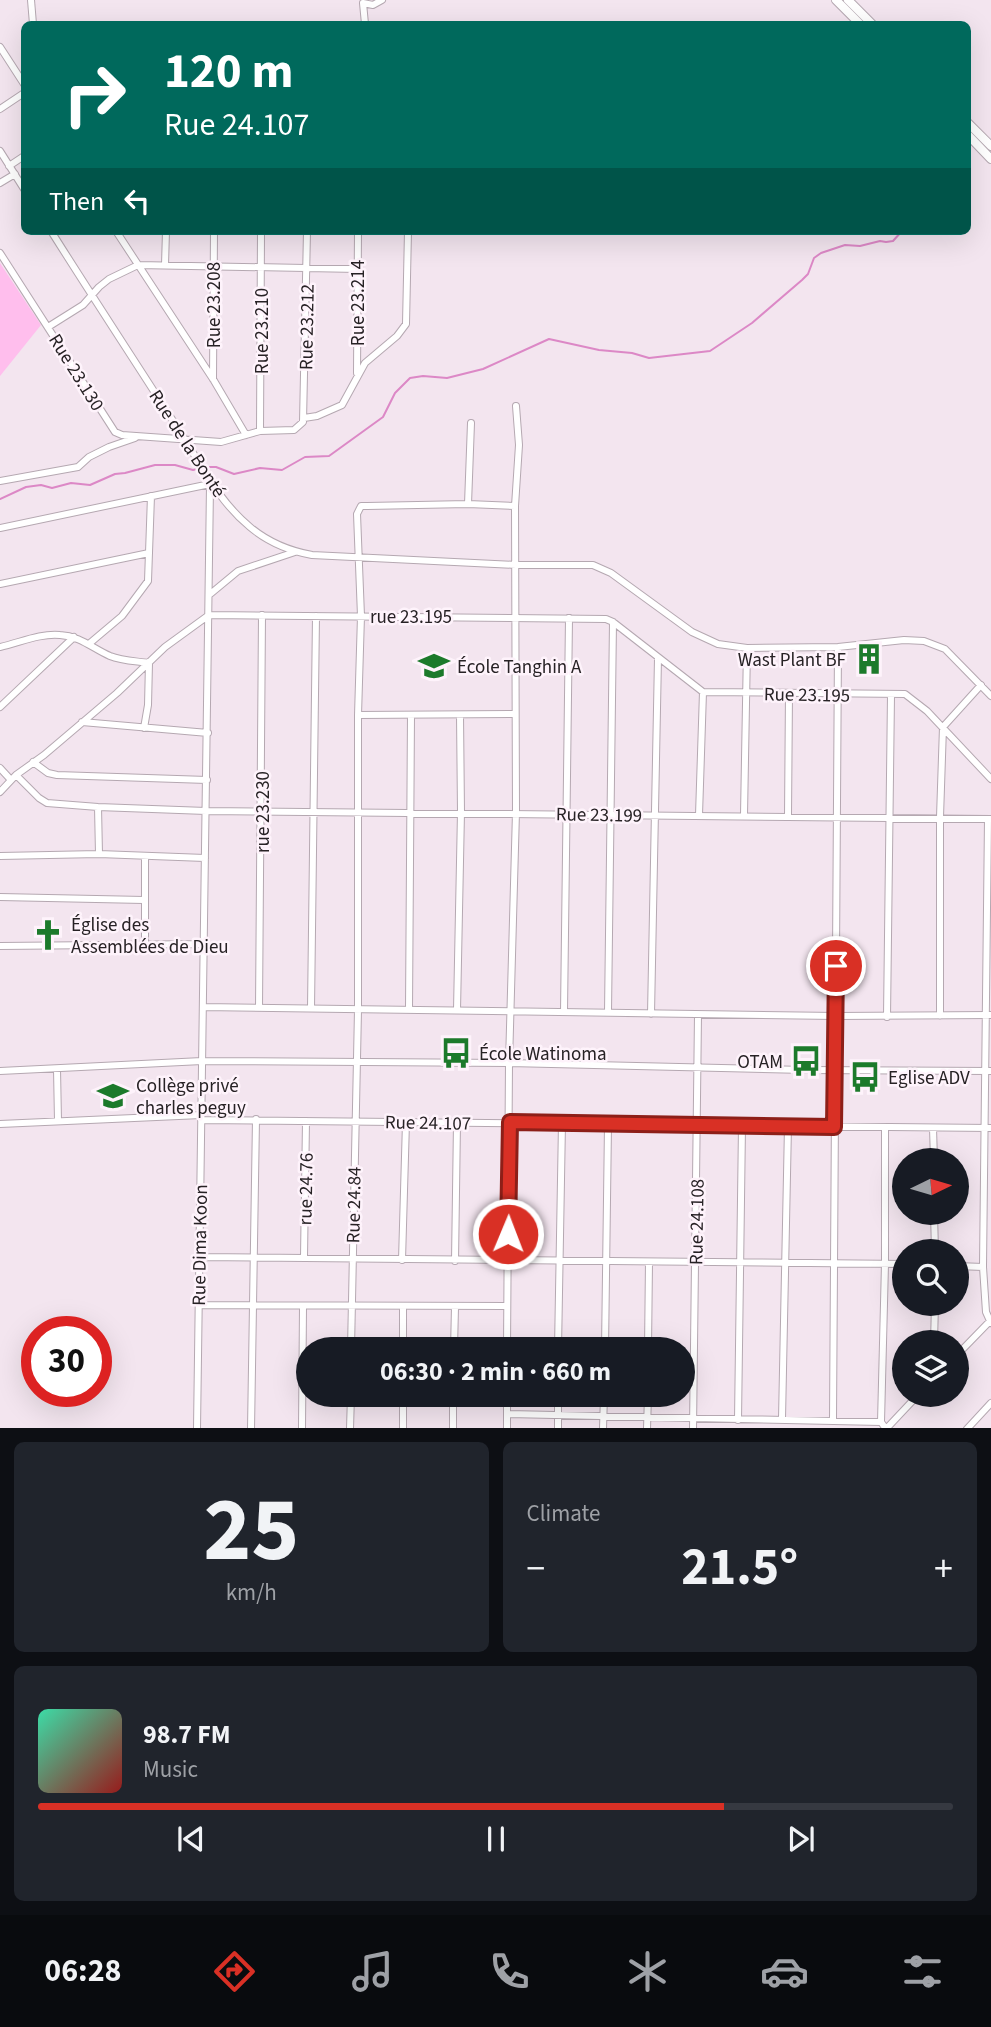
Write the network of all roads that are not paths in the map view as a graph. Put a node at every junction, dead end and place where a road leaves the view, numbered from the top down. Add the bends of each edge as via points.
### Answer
1 (31, 0) edge
2 (382, 0) edge
3 (836, 0) edge
4 (848, 0) edge
5 (362, 2) edge
6 (33, 21) edge
7 (365, 21) edge
8 (857, 21) edge
9 (869, 21) edge
10 (0, 47) edge
11 (21, 79) edge
12 (21, 95) edge
13 (0, 109) edge
14 (971, 126) edge
15 (971, 138) edge
16 (991, 146) edge
17 (0, 151) edge
18 (21, 158) edge
19 (991, 159) edge
20 (9, 166) junction
21 (15, 174) junction
22 (0, 183) edge
23 (21, 184) edge
24 (54, 235) edge
25 (120, 235) edge
26 (166, 235) edge
27 (214, 235) edge
28 (261, 235) edge
29 (307, 235) edge
30 (358, 235) edge
31 (408, 235) edge
32 (0, 253) edge
33 (138, 265) junction
34 (165, 265) junction
35 (213, 265) junction
36 (261, 267) junction
37 (307, 268) junction
38 (358, 269) junction
39 (92, 296) junction
40 (48, 327) junction
41 (357, 375) junction
42 (213, 379) junction
43 (516, 406) dead end
44 (303, 420) junction
45 (471, 423) dead end
46 (260, 431) junction
47 (246, 435) junction
48 (140, 436) junction
49 (185, 440) junction
50 (0, 481) edge
51 (209, 481) junction
52 (151, 496) junction
53 (468, 504) junction
54 (515, 506) junction
55 (0, 528) edge
56 (295, 552) junction
57 (149, 553) junction
58 (360, 558) junction
59 (516, 565) junction
60 (0, 584) edge
61 (209, 595) junction
62 (209, 615) junction
63 (262, 615) junction
64 (316, 616) junction
65 (361, 616) junction
66 (515, 617) junction
67 (569, 618) junction
68 (612, 622) junction
69 (74, 637) junction
70 (90, 643) junction
71 (0, 647) edge
72 (838, 647) junction
73 (747, 648) junction
74 (658, 658) junction
75 (149, 663) junction
76 (981, 685) junction
77 (703, 692) junction
78 (745, 693) junction
79 (789, 693) junction
80 (838, 694) junction
81 (891, 695) junction
82 (991, 696) edge
83 (0, 707) edge
84 (516, 714) junction
85 (358, 715) junction
86 (411, 715) junction
87 (460, 715) junction
88 (82, 722) junction
89 (943, 727) junction
90 (144, 728) junction
91 (208, 733) junction
92 (33, 762) junction
93 (0, 768) edge
94 (14, 778) junction
95 (991, 779) edge
96 (207, 780) junction
97 (0, 792) edge
98 (98, 807) junction
99 (313, 810) junction
100 (206, 811) junction
101 (262, 811) junction
102 (358, 811) junction
103 (410, 812) junction
104 (461, 812) junction
105 (516, 813) junction
106 (566, 814) junction
107 (612, 814) junction
108 (654, 815) junction
109 (699, 815) junction
110 (744, 815) junction
111 (788, 816) junction
112 (837, 816) junction
113 (890, 817) junction
114 (940, 817) junction
115 (989, 819) edge
116 (99, 854) junction
117 (0, 856) edge
118 (145, 856) junction
119 (205, 858) junction
120 (0, 897) edge
121 (144, 901) junction
122 (145, 944) junction
123 (204, 944) junction
124 (0, 946) edge
125 (203, 1007) junction
126 (259, 1008) junction
127 (312, 1008) junction
128 (409, 1009) junction
129 (358, 1010) junction
130 (457, 1010) junction
131 (511, 1011) junction
132 (564, 1012) junction
133 (608, 1012) junction
134 (651, 1014) junction
135 (698, 1015) junction
136 (989, 1015) edge
137 (836, 1016) junction
138 (940, 1016) junction
139 (887, 1017) junction
140 (202, 1061) junction
141 (356, 1062) junction
142 (509, 1063) junction
143 (698, 1066) junction
144 (57, 1069) junction
145 (836, 1070) junction
146 (0, 1071) edge
147 (988, 1071) edge
148 (201, 1117) junction
149 (256, 1119) junction
150 (58, 1121) junction
151 (306, 1121) junction
152 (354, 1121) junction
153 (406, 1122) junction
154 (510, 1122) junction
155 (457, 1123) junction
156 (562, 1123) junction
157 (0, 1124) edge
158 (608, 1125) junction
159 (697, 1125) junction
160 (742, 1126) junction
161 (788, 1126) junction
162 (834, 1127) junction
163 (885, 1127) junction
164 (988, 1127) edge
165 (933, 1128) junction
166 (934, 1148) edge
167 (199, 1257) junction
168 (303, 1257) junction
169 (256, 1258) junction
170 (352, 1258) junction
171 (402, 1260) junction
172 (455, 1261) junction
173 (559, 1261) junction
174 (606, 1261) junction
175 (507, 1262) junction
176 (649, 1262) junction
177 (695, 1263) junction
178 (739, 1263) junction
179 (785, 1263) junction
180 (833, 1263) junction
181 (885, 1264) junction
182 (892, 1264) edge
183 (969, 1266) edge
184 (982, 1267) junction
185 (198, 1305) junction
186 (254, 1305) junction
187 (507, 1306) junction
188 (303, 1307) junction
189 (351, 1307) junction
190 (403, 1307) junction
191 (455, 1307) junction
192 (991, 1321) edge
193 (351, 1337) edge
194 (403, 1337) edge
195 (454, 1337) edge
196 (507, 1337) edge
197 (558, 1337) edge
198 (604, 1337) edge
199 (648, 1337) edge
200 (969, 1343) edge
201 (991, 1403) edge
202 (351, 1407) edge
203 (403, 1407) edge
204 (453, 1407) edge
205 (507, 1407) edge
206 (558, 1407) edge
207 (603, 1407) edge
208 (648, 1407) edge
209 (906, 1407) edge
210 (507, 1414) junction
211 (558, 1415) junction
212 (603, 1415) junction
213 (648, 1417) junction
214 (693, 1418) junction
215 (782, 1419) junction
216 (738, 1420) junction
217 (833, 1420) junction
218 (881, 1422) junction
219 (197, 1428) edge
220 (251, 1428) edge
221 (302, 1428) edge
222 (350, 1428) edge
223 (402, 1428) edge
224 (453, 1428) edge
225 (507, 1428) edge
226 (558, 1428) edge
227 (603, 1428) edge
228 (647, 1428) edge
229 (693, 1428) edge
230 (886, 1428) edge
231 (968, 1428) edge

1 - 6 street
2 - 5 street via 373,5
3 - 8 main road
4 - 9 main road
5 - 7 street
10 - 11 street
12 - 13 street
14 - 16 main road
15 - 19 main road
17 - 20 street
18 - 20 street
20 - 21 street
21 - 22 street
21 - 23 street
24 - 39 street, Rue de la Bonté
25 - 33 street
26 - 34 street
27 - 35 street, Rue 23.208
28 - 36 street, Rue 23.210
29 - 37 street, Rue 23.212
30 - 38 street, Rue 23.214
31 - 41 street via 406,324
32 - 40 street, Rue 23.130
33 - 34 street
33 - 39 street via 109,279
33 - 42 street
34 - 35 street
35 - 36 street
35 - 42 street, Rue 23.208
36 - 37 street
36 - 46 street, Rue 23.210
37 - 38 street
37 - 44 street, Rue 23.212
38 - 41 street, Rue 23.214
39 - 40 street
39 - 49 street, Rue de la Bonté
40 - 48 street, Rue 23.130 via 112,428 118,434
41 - 44 street, Rue 23.130 via 342,405
42 - 47 street
43 - 54 street
44 - 46 street, Rue 23.130 via 294,429
45 - 53 street
46 - 47 street, Rue 23.130
47 - 49 street, Rue 23.130 via 221,442
48 - 49 street, Rue 23.130
48 - 50 street via 109,447 78,467
49 - 51 street, Rue de la Bonté
51 - 52 street
51 - 56 street, Rue de la Bonté via 249,526
51 - 61 street, Rue Dima Koon
52 - 55 street
52 - 57 street
53 - 54 street
53 - 58 street, Rue 24.84 via 360,506
54 - 59 street
56 - 58 street, Rue de la Bonté
56 - 61 street via 238,571
57 - 60 street
57 - 70 street via 145,584 122,616
58 - 59 street, Rue de la Bonté
58 - 65 street, Rue 24.84
59 - 66 street
59 - 73 street, Rue de la Bonté via 603,568 704,639
61 - 62 street, Rue Dima Koon
62 - 63 street, rue 23.195
62 - 75 street
62 - 91 street, Rue Dima Koon
63 - 64 street, rue 23.195
63 - 101 street, rue 23.230
64 - 65 street, rue 23.195
64 - 99 street
65 - 66 street, rue 23.195
65 - 85 street, Rue 24.84
66 - 67 street, rue 23.195
66 - 84 street
67 - 68 street, rue 23.195
67 - 106 street
68 - 74 street
68 - 107 street
69 - 70 street
69 - 71 street via 47,635
69 - 83 street
70 - 75 street via 110,656
72 - 73 street, Rue de la Bonté
72 - 76 street, Rue de la Bonté via 904,640 931,643 945,649
72 - 80 street
73 - 78 street
74 - 77 street
74 - 108 street
75 - 88 street
75 - 90 street
76 - 82 street
76 - 89 street
77 - 78 street, Rue 23.195
77 - 109 street
78 - 79 street, Rue 23.195
78 - 110 street
79 - 80 street, Rue 23.195
79 - 111 street
80 - 81 street, Rue 23.195
80 - 112 street
81 - 89 street, Rue 23.195 via 908,695
81 - 113 street
84 - 87 street
84 - 105 street
85 - 86 street
85 - 102 street, Rue 24.84
86 - 87 street
86 - 103 street
87 - 104 street
88 - 90 street
88 - 92 street
89 - 95 street, Rue 23.195
89 - 114 street
90 - 91 street
91 - 96 street, Rue Dima Koon
92 - 94 street
92 - 96 street via 57,775
93 - 94 street, Rue 23.199
94 - 97 street
94 - 98 street, Rue 23.199 via 47,803
96 - 100 street, Rue Dima Koon
98 - 100 street, Rue 23.199
98 - 116 street
99 - 101 street, Rue 23.199
99 - 102 street, Rue 23.199
99 - 127 street
100 - 101 street, Rue 23.199
100 - 119 street, Rue Dima Koon
101 - 126 street, rue 23.230
102 - 103 street, Rue 23.199
102 - 129 street, Rue 24.84
103 - 104 street, Rue 23.199
103 - 128 street
104 - 105 street, Rue 23.199
104 - 130 street
105 - 106 street, Rue 23.199
105 - 131 street
106 - 107 street, Rue 23.199
106 - 132 street
107 - 108 street, Rue 23.199
107 - 133 street
108 - 109 street, Rue 23.199
108 - 134 street
109 - 110 street, Rue 23.199
110 - 111 street, Rue 23.199
111 - 112 street, Rue 23.199
112 - 113 street, Rue 23.199
112 - 137 street
113 - 114 street, Rue 23.199
113 - 139 street
114 - 115 street, Rue 23.199
114 - 138 street
115 - 136 street
116 - 117 street
116 - 118 street
118 - 119 street
118 - 121 street
119 - 123 street, Rue Dima Koon
120 - 121 street
121 - 122 street
122 - 123 street
122 - 124 street
123 - 125 street, Rue Dima Koon
125 - 126 street
125 - 140 street, Rue Dima Koon
126 - 127 street
127 - 129 street
128 - 129 street
128 - 130 street
129 - 141 street, Rue 24.84
130 - 131 street
131 - 132 street
131 - 142 street
132 - 133 street
133 - 134 street
134 - 135 street
135 - 137 street
135 - 143 street, Rue 24.108
136 - 138 street
136 - 147 street
137 - 139 street
137 - 145 street
138 - 139 street
140 - 141 street
140 - 144 street
140 - 148 street, Rue Dima Koon
141 - 142 street
141 - 152 street, Rue 24.84
142 - 143 street
142 - 154 street
143 - 145 street
143 - 159 street, Rue 24.108
144 - 146 street
144 - 150 street
145 - 147 street
145 - 162 street
147 - 164 street
148 - 149 street, Rue 24.107
148 - 150 street, Rue 24.107
148 - 167 street, Rue Dima Koon
149 - 151 street, Rue 24.107
149 - 169 street
150 - 157 street, Rue 24.107
151 - 152 street, Rue 24.107
151 - 168 street, rue 24.76
152 - 153 street, Rue 24.107
152 - 170 street, Rue 24.84
153 - 155 street, Rue 24.107
153 - 171 street
154 - 155 street, Rue 24.107
154 - 156 street, Rue 24.107
154 - 175 street
155 - 172 street
156 - 158 street, Rue 24.107
156 - 173 street
158 - 159 street, Rue 24.107
158 - 174 street
159 - 160 street, Rue 24.107
159 - 177 street, Rue 24.108
160 - 161 street, Rue 24.107
160 - 178 street
161 - 162 street, Rue 24.107
161 - 179 street
162 - 163 street, Rue 24.107
162 - 180 street
163 - 165 street, Rue 24.107
163 - 181 street
164 - 165 street, Rue 24.107
164 - 184 street
165 - 166 street
167 - 169 street
167 - 185 street, Rue Dima Koon
168 - 169 street
168 - 170 street
169 - 186 street
170 - 171 street
170 - 189 street, Rue 24.84
171 - 172 street
172 - 175 street
173 - 174 street
173 - 175 street
173 - 197 street
174 - 176 street
174 - 198 street
175 - 187 street
176 - 177 street
176 - 199 street
177 - 178 street
177 - 214 street, Rue 24.108
178 - 179 street
178 - 216 street
179 - 180 street
179 - 215 street
180 - 181 street
180 - 217 street
181 - 182 street
181 - 218 street
183 - 184 street
184 - 192 street
185 - 186 street
185 - 219 street, Rue Dima Koon
186 - 188 street
186 - 220 street
187 - 191 street
187 - 196 street
188 - 189 street
188 - 221 street
189 - 190 street
189 - 193 street, Rue 24.84
190 - 191 street
190 - 194 street
191 - 195 street
192 - 200 street
201 - 231 street
202 - 222 street
203 - 223 street
204 - 224 street
205 - 210 street
206 - 211 street
207 - 212 street
208 - 213 street
209 - 230 street
210 - 211 street
210 - 225 street
211 - 212 street
211 - 226 street
212 - 213 street
212 - 227 street
213 - 214 street
213 - 228 street
214 - 216 street
214 - 229 street, Rue 24.108
215 - 216 street
215 - 217 street
217 - 218 street
218 - 230 street

